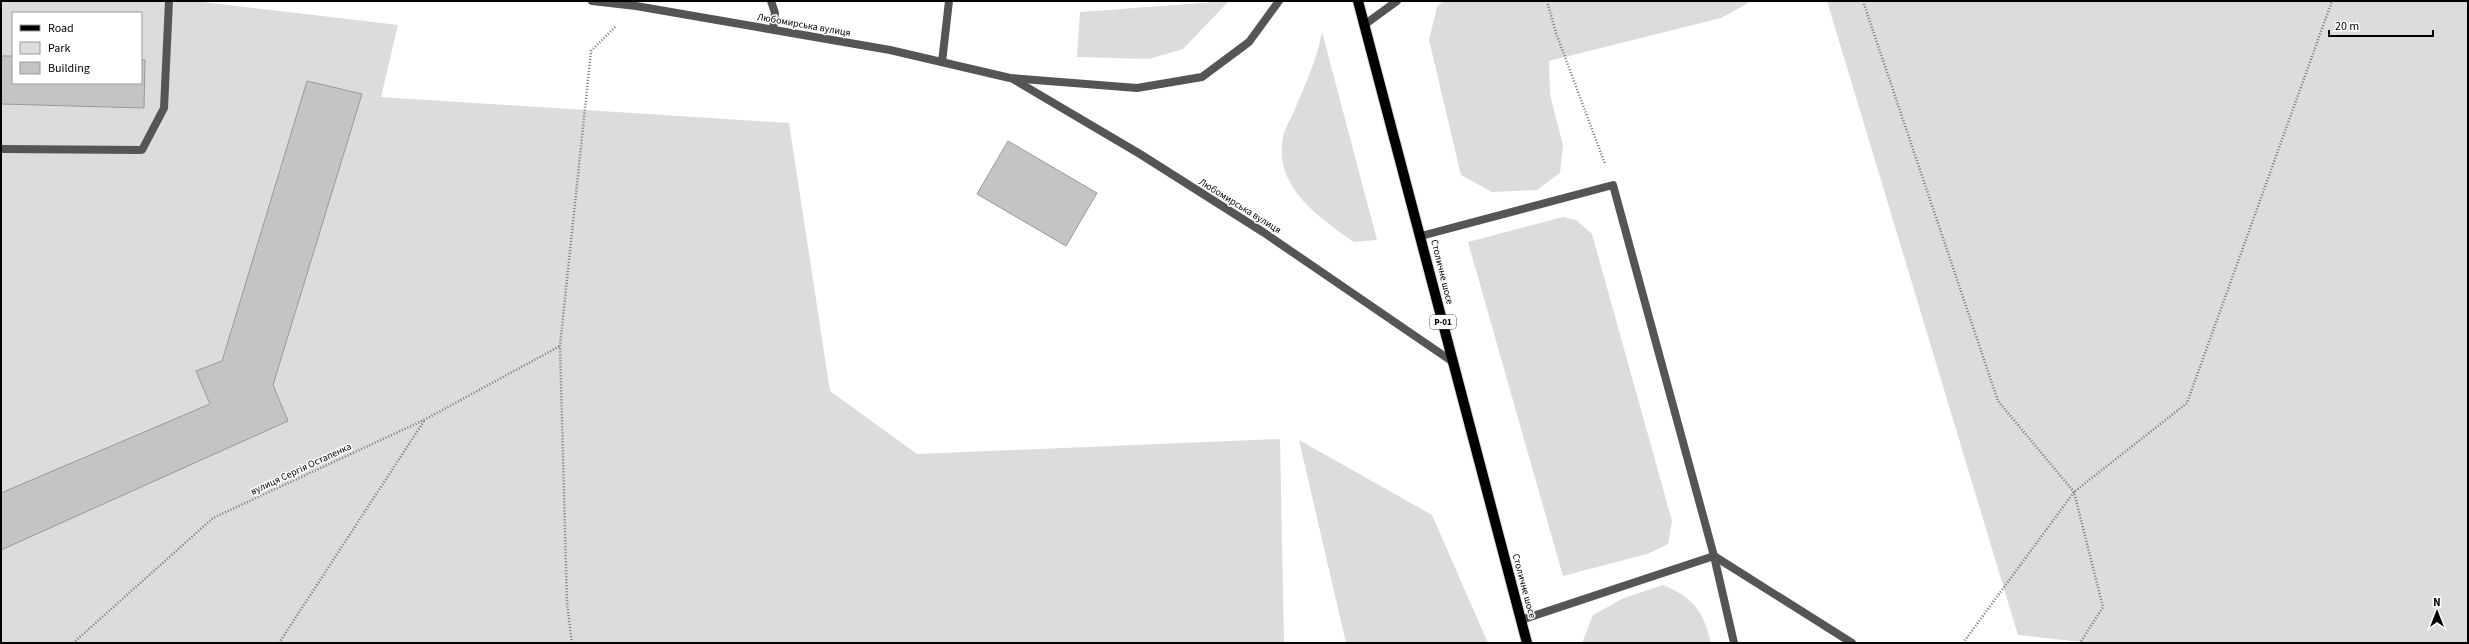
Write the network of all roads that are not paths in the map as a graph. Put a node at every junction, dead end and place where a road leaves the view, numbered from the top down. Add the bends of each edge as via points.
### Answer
1 (169, 1) edge
2 (592, 1) edge
3 (771, 1) edge
4 (949, 1) edge
5 (1279, 1) edge
6 (1358, 1) edge
7 (1397, 1) edge
8 (1364, 25) junction
9 (773, 29) junction
10 (942, 62) junction
11 (1010, 78) junction
12 (1, 149) edge
13 (1421, 236) junction
14 (1453, 362) junction
15 (1714, 556) junction
16 (1521, 620) junction
17 (1527, 643) edge
18 (1734, 643) edge
19 (1852, 643) edge

1 - 12 street via 164,108 142,150
2 - 9 street, Любомирська вулиця
3 - 9 street via 775,13
4 - 10 street
5 - 11 street, Любомирська вулиця via 1249,42 1202,77 1137,88
6 - 8 main road, Столичне шосе / Р-01
7 - 8 street
8 - 13 main road, Столичне шосе / Р-01
9 - 10 street, Любомирська вулиця
10 - 11 street, Любомирська вулиця
11 - 14 street, Любомирська вулиця via 1140,154 1263,232
13 - 14 main road, Столичне шосе / Р-01
13 - 15 street via 1613,185
14 - 16 main road, Столичне шосе / Р-01
15 - 16 street
15 - 18 street
15 - 19 street
16 - 17 main road, Столичне шосе / Р-01

